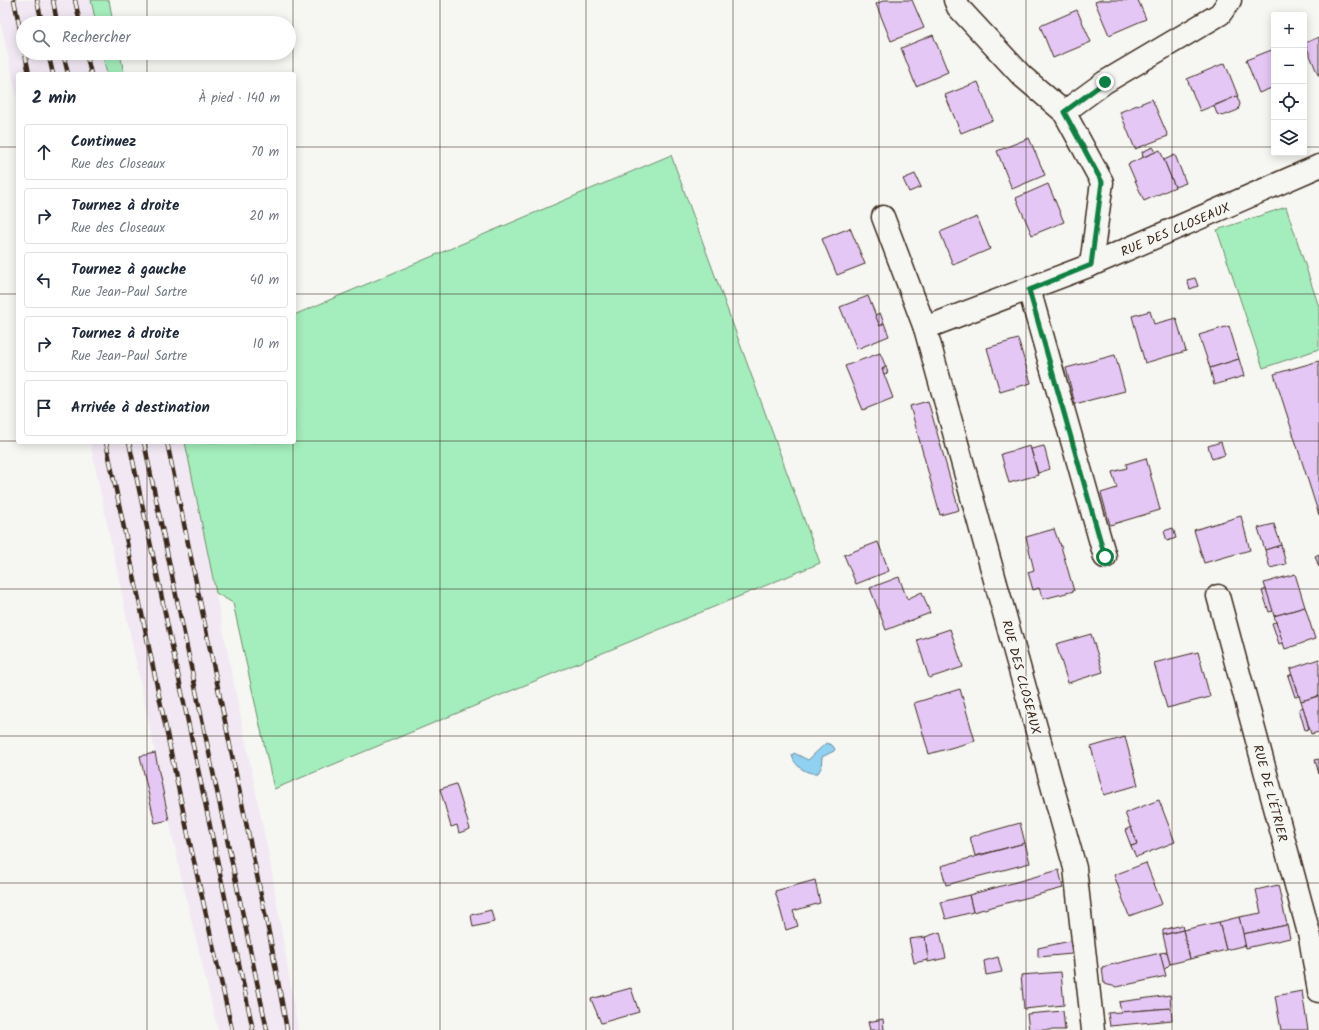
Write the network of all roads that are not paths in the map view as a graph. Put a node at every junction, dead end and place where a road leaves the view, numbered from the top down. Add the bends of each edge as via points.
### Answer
1 (955, 0) edge
2 (1230, 0) edge
3 (1064, 112) junction
4 (1319, 166) edge
5 (883, 217) dead end
6 (1091, 265) junction
7 (1029, 290) junction
8 (925, 328) junction
9 (1105, 557) dead end
10 (1218, 596) dead end
11 (1319, 991) edge
12 (1092, 1030) edge

1 - 3 street via 958,7 1022,76
2 - 3 street via 1220,14 1105,82
3 - 6 street via 1102,182
4 - 6 street, RUE DES CLOSEAUX
5 - 8 street, RUE DES CLOSEAUX
6 - 7 street, RUE DES CLOSEAUX
7 - 8 street, RUE DES CLOSEAUX
7 - 9 street
8 - 12 street, RUE DES CLOSEAUX via 1075,868
10 - 11 street, RUE DE L'ÉTRIER via 1310,937

